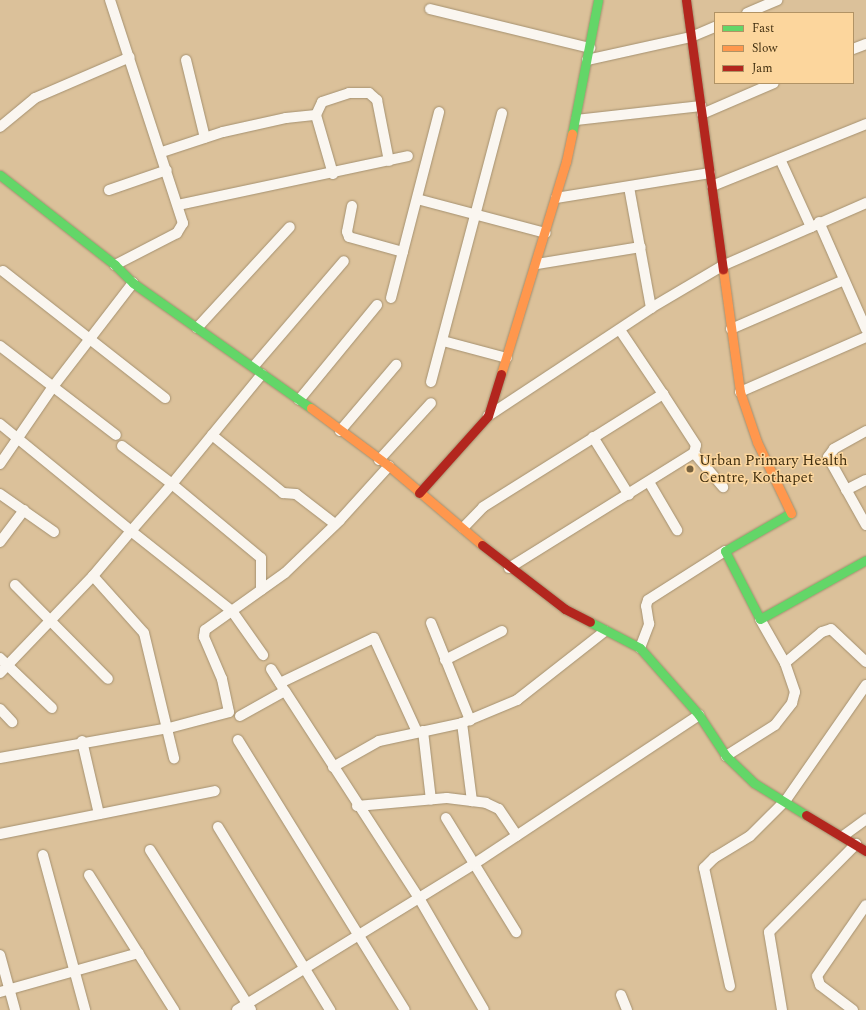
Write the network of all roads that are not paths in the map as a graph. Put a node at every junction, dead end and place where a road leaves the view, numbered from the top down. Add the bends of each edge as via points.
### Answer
1 (110, 0) edge
2 (598, 0) edge
3 (686, 0) edge
4 (778, 0) edge
5 (430, 9) dead end
6 (749, 12) edge
7 (714, 27) edge
8 (692, 37) junction
9 (866, 44) edge
10 (590, 48) junction
11 (854, 50) edge
12 (130, 57) junction
13 (186, 60) dead end
14 (587, 60) junction
15 (771, 84) edge
16 (701, 110) junction
17 (439, 112) dead end
18 (502, 113) dead end
19 (316, 115) junction
20 (576, 120) junction
21 (866, 124) edge
22 (0, 127) edge
23 (205, 138) junction
24 (162, 152) junction
25 (408, 156) dead end
26 (780, 159) junction
27 (389, 161) junction
28 (167, 170) junction
29 (710, 173) junction
30 (333, 174) junction
31 (0, 175) edge
32 (629, 186) junction
33 (712, 186) junction
34 (109, 190) dead end
35 (556, 198) junction
36 (417, 199) junction
37 (866, 203) edge
38 (178, 205) junction
39 (352, 206) dead end
40 (474, 214) junction
41 (815, 224) junction
42 (290, 227) dead end
43 (546, 233) junction
44 (641, 247) junction
45 (403, 252) junction
46 (344, 261) dead end
47 (537, 264) junction
48 (115, 265) junction
49 (722, 266) junction
50 (3, 271) dead end
51 (844, 280) junction
52 (133, 283) junction
53 (391, 298) dead end
54 (377, 305) dead end
55 (651, 308) junction
56 (197, 328) junction
57 (732, 329) junction
58 (866, 329) edge
59 (620, 330) junction
60 (866, 337) edge
61 (89, 339) junction
62 (443, 341) junction
63 (0, 346) edge
64 (507, 358) junction
65 (396, 365) dead end
66 (254, 366) junction
67 (262, 374) junction
68 (430, 382) dead end
69 (52, 388) junction
70 (740, 392) junction
71 (663, 394) junction
72 (165, 398) dead end
73 (299, 400) junction
74 (431, 403) dead end
75 (488, 416) junction
76 (0, 424) edge
77 (340, 431) junction
78 (866, 431) edge
79 (116, 435) dead end
80 (212, 435) junction
81 (593, 437) junction
82 (18, 438) junction
83 (122, 446) dead end
84 (694, 453) junction
85 (379, 460) junction
86 (0, 464) edge
87 (389, 466) junction
88 (866, 480) edge
89 (649, 482) junction
90 (172, 484) junction
91 (722, 487) dead end
92 (846, 490) junction
93 (419, 493) junction
94 (0, 494) edge
95 (629, 495) junction
96 (24, 510) junction
97 (335, 524) junction
98 (866, 525) edge
99 (463, 528) junction
100 (678, 530) dead end
101 (132, 531) junction
102 (54, 532) dead end
103 (0, 542) edge
104 (725, 551) junction
105 (866, 560) edge
106 (509, 568) junction
107 (93, 576) junction
108 (14, 585) dead end
109 (261, 590) junction
110 (232, 611) junction
111 (760, 619) junction
112 (49, 620) junction
113 (431, 623) dead end
114 (502, 631) dead end
115 (605, 631) junction
116 (640, 648) junction
117 (263, 655) dead end
118 (0, 658) edge
119 (446, 660) junction
120 (866, 662) edge
121 (785, 663) junction
122 (7, 665) junction
123 (271, 669) dead end
124 (0, 673) edge
125 (108, 679) dead end
126 (866, 685) edge
127 (282, 687) junction
128 (52, 708) dead end
129 (0, 709) edge
130 (699, 715) junction
131 (240, 716) dead end
132 (466, 721) junction
133 (12, 722) dead end
134 (169, 728) junction
135 (420, 732) junction
136 (238, 740) dead end
137 (82, 742) junction
138 (726, 756) junction
139 (0, 758) edge
140 (174, 758) dead end
141 (333, 767) junction
142 (216, 791) dead end
143 (431, 800) junction
144 (786, 800) junction
145 (472, 801) junction
146 (358, 806) junction
147 (98, 814) junction
148 (446, 818) dead end
149 (866, 819) edge
150 (218, 827) dead end
151 (0, 834) edge
152 (517, 836) junction
153 (843, 836) junction
154 (856, 844) junction
155 (150, 850) dead end
156 (866, 851) edge
157 (44, 855) dead end
158 (474, 864) junction
159 (89, 875) dead end
160 (419, 898) junction
161 (866, 905) edge
162 (516, 932) dead end
163 (358, 935) junction
164 (139, 953) junction
165 (0, 955) edge
166 (304, 968) junction
167 (75, 971) junction
168 (730, 986) dead end
169 (4, 990) edge
170 (621, 995) dead end
171 (249, 1007) edge
172 (15, 1010) edge
173 (85, 1010) edge
174 (174, 1010) edge
175 (237, 1010) edge
176 (330, 1010) edge
177 (405, 1010) edge
178 (484, 1010) edge
179 (627, 1010) edge
180 (782, 1010) edge
181 (853, 1010) edge

1 - 12 street
2 - 10 street
3 - 8 street
4 - 6 street
5 - 10 street
7 - 8 street
8 - 14 street
8 - 16 street
9 - 11 street
10 - 14 street
12 - 22 street via 35,98
12 - 24 street
13 - 23 street
14 - 20 street
15 - 16 street
16 - 20 street
16 - 29 street
17 - 36 street
18 - 40 street
19 - 23 street via 286,118
19 - 27 street via 322,102 328,99 360,90 369,93 377,100
19 - 30 street
20 - 35 street
21 - 26 street
23 - 24 street
24 - 28 street
25 - 27 street
26 - 33 street
26 - 41 street
27 - 30 street
28 - 34 street
28 - 38 street
29 - 32 street
29 - 33 street
30 - 38 street
31 - 48 street
32 - 35 street
32 - 44 street
33 - 49 street
35 - 43 street
36 - 40 street
36 - 45 street
37 - 41 street
38 - 48 street via 182,229
39 - 45 street via 347,232 349,237
40 - 43 street
40 - 62 street
41 - 49 street
41 - 51 street
42 - 56 street
43 - 47 street
44 - 47 street
44 - 55 street
45 - 53 street
46 - 66 street
47 - 64 street
48 - 52 street
49 - 55 street
49 - 57 street
50 - 61 street
51 - 57 street
51 - 58 street
52 - 56 street
52 - 61 street
54 - 73 street
55 - 59 street
56 - 66 street
57 - 70 street
59 - 71 street
59 - 75 street
60 - 70 street
61 - 69 street
61 - 72 street
62 - 64 street
62 - 68 street
63 - 69 street
64 - 75 street
65 - 77 street
66 - 67 street
67 - 73 street
67 - 80 street
69 - 79 street
69 - 82 street
70 - 104 street via 757,442 791,513
71 - 81 street
71 - 84 street via 696,445
73 - 77 street
74 - 85 street
75 - 93 street
76 - 82 street
77 - 85 street
78 - 92 street via 834,449 828,457
80 - 90 street
80 - 97 street via 283,493 296,494
81 - 95 street
81 - 99 street via 483,507
82 - 86 street
82 - 101 street
83 - 90 street
84 - 89 street
84 - 91 street
85 - 87 street
87 - 93 street
87 - 97 street
88 - 92 street
89 - 95 street
89 - 100 street
90 - 101 street
90 - 109 street via 261,558
92 - 98 street
93 - 99 street
94 - 96 street
95 - 106 street
96 - 102 street
96 - 103 street
97 - 109 street via 285,573
99 - 106 street
101 - 107 street
101 - 110 street
104 - 111 street
104 - 116 street via 648,600 646,606 649,624
105 - 111 street
106 - 115 street via 565,609
107 - 112 street
107 - 134 street via 144,633
108 - 112 street
109 - 110 street
110 - 117 street
110 - 134 street via 210,624 204,638 222,679 229,712
111 - 121 street
112 - 122 street
112 - 125 street
113 - 119 street
114 - 119 street
115 - 116 street
115 - 132 street via 517,700
116 - 130 street
118 - 122 street
119 - 132 street
120 - 121 street via 831,629 822,632
121 - 138 street via 795,692 792,703 774,725
122 - 124 street
122 - 128 street
123 - 127 street
126 - 144 street
127 - 131 street
127 - 135 street via 374,638
127 - 141 street
129 - 133 street
130 - 138 street
130 - 152 street
132 - 135 street
132 - 145 street
134 - 137 street
134 - 140 street
135 - 141 street via 379,741
135 - 143 street
136 - 163 street
137 - 139 street
137 - 147 street
138 - 144 street via 754,782
141 - 146 street
142 - 147 street
143 - 145 street
143 - 146 street
144 - 153 street
144 - 168 street via 750,836 714,858 704,868
145 - 152 street via 499,809
146 - 160 street
147 - 151 street
148 - 158 street
149 - 153 street
150 - 166 street
152 - 158 street
153 - 154 street
154 - 156 street
154 - 180 street via 769,932
155 - 171 street
157 - 167 street
158 - 160 street
158 - 162 street
159 - 164 street
160 - 163 street
160 - 178 street
161 - 181 street via 817,976 820,984
163 - 166 street
163 - 177 street
164 - 167 street
164 - 174 street
165 - 169 street
166 - 171 street
166 - 176 street
167 - 169 street
167 - 173 street
169 - 172 street
170 - 179 street
171 - 175 street

